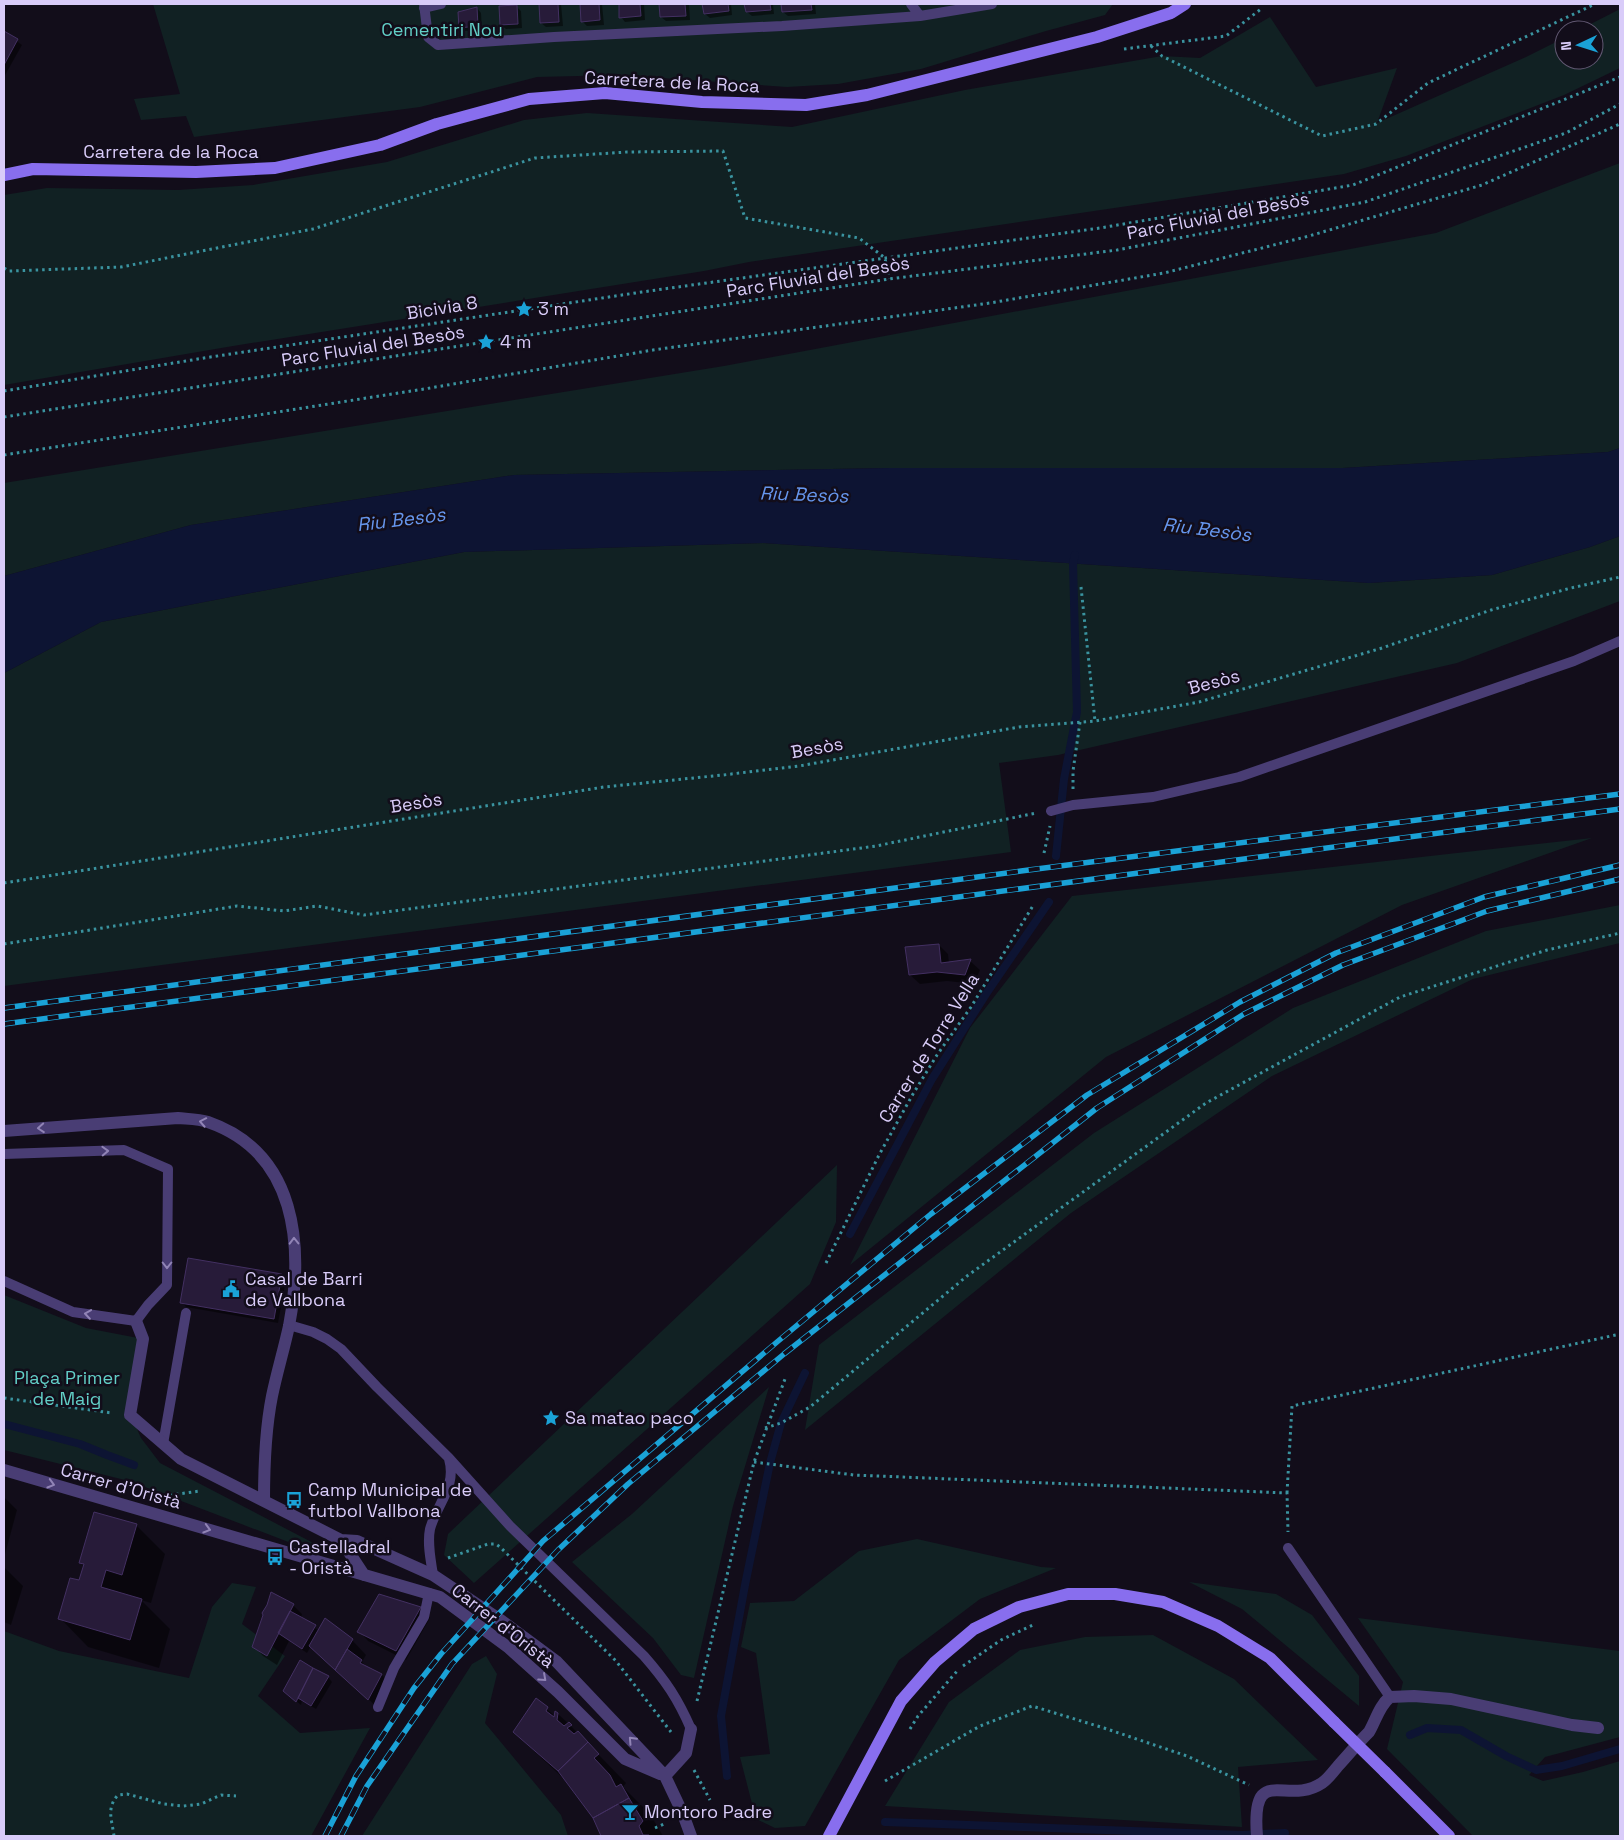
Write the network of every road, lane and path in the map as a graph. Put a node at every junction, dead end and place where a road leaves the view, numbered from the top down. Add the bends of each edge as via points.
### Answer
1 (441, 4) edge
2 (911, 4) edge
3 (992, 4) edge
4 (1184, 4) edge
5 (1595, 4) edge
6 (424, 6) edge
7 (1261, 9) dead end
8 (920, 16) junction
9 (1098, 37) junction
10 (1151, 46) junction
11 (1620, 77) edge
12 (1620, 104) edge
13 (1620, 124) edge
14 (4, 174) edge
15 (885, 258) junction
16 (4, 268) edge
17 (889, 279) junction
18 (4, 391) edge
19 (4, 417) edge
20 (4, 455) edge
21 (1620, 577) edge
22 (1081, 587) dead end
23 (1620, 642) edge
24 (1096, 721) junction
25 (1080, 722) junction
26 (1072, 784) dead end
27 (1051, 810) junction
28 (1044, 852) dead end
29 (4, 883) edge
30 (1034, 904) dead end
31 (1620, 933) edge
32 (4, 944) edge
33 (4, 1131) edge
34 (4, 1154) edge
35 (826, 1263) dead end
36 (4, 1281) edge
37 (186, 1313) dead end
38 (136, 1321) junction
39 (289, 1325) junction
40 (1620, 1334) edge
41 (785, 1379) dead end
42 (4, 1398) edge
43 (130, 1415) junction
44 (766, 1428) junction
45 (163, 1444) junction
46 (449, 1458) junction
47 (754, 1462) junction
48 (4, 1470) edge
49 (200, 1491) dead end
50 (1287, 1492) junction
51 (162, 1496) dead end
52 (264, 1501) junction
53 (341, 1540) junction
54 (1288, 1548) joint
55 (444, 1560) dead end
56 (364, 1575) junction
57 (433, 1576) junction
58 (428, 1594) junction
59 (1043, 1620) dead end
60 (1390, 1697) junction
61 (378, 1707) dead end
62 (1598, 1728) dead end
63 (691, 1729) junction
64 (908, 1732) dead end
65 (686, 1753) junction
66 (665, 1776) junction
67 (885, 1781) dead end
68 (1265, 1792) junction
69 (236, 1796) dead end
70 (710, 1800) dead end
71 (664, 1824) dead end
72 (655, 1828) dead end
73 (1257, 1830) edge
74 (114, 1836) edge
75 (691, 1836) edge
76 (829, 1836) edge
77 (1449, 1836) edge

1 - 6 lane
2 - 8 lane
3 - 8 lane
4 - 9 street, Carretera de la Roca via 1171,13
5 - 10 path via 1428,83 1376,124 1322,136 1162,56
6 - 8 lane via 428,36 438,45
7 - 10 path via 1226,36
9 - 10 path via 1110,51
9 - 14 street, Carretera de la Roca via 867,95 806,105 702,102 605,93 529,99 437,124 380,145 275,168 196,172 33,169
11 - 15 path, Parc Fluvial del Besòs via 1353,185 1100,228
12 - 17 path, Parc Fluvial del Besòs via 1566,133 1365,202 1117,250
13 - 20 path via 1482,185 1309,236 1164,273 990,302 653,350
15 - 16 path via 859,238 745,218 723,151 535,158 313,229 121,267 9,271
15 - 17 path
15 - 18 path, Bicivia 8 via 612,296
17 - 19 path, Parc Fluvial del Besòs
21 - 24 path, Besòs via 1491,610 1382,648 1199,702
22 - 24 path
23 - 27 lane via 1239,777 1153,796
24 - 25 path, Besòs
25 - 26 path
25 - 29 path, Besòs via 1019,727 799,766 604,786
27 - 28 path
27 - 32 path via 876,846 364,915 317,906 284,911 238,906
30 - 35 path, Carrer de Torre Vella via 913,1094
31 - 44 path via 1547,950 1400,998 1206,1103 967,1276 810,1407
39 -> 33 street via 295,1269 294,1232 288,1206 276,1175 257,1150 232,1132 206,1121 178,1118
34 -> 38 lane via 124,1150 168,1169 167,1285
38 -> 36 lane via 73,1312
37 - 45 lane
38 - 43 street via 143,1339
39 - 46 lane via 313,1332 341,1349
39 - 52 street via 265,1440
40 - 50 path via 1292,1406
41 - 44 path
42 - 43 path
43 - 45 street
44 - 47 path
45 - 52 street via 181,1459
46 - 57 lane via 451,1482 430,1530
46 - 63 lane via 510,1526 664,1678
47 - 50 path via 854,1475
47 - 63 path
48 -> 56 street, Carrer d'Oristà
49 - 51 path
50 - 54 path
52 - 53 street
53 - 56 street
53 - 57 street, Carrer d'Oristà via 357,1541
54 - 60 lane
55 - 65 path via 488,1544 500,1547 616,1661
56 - 58 street, Carrer d'Oristà
66 -> 57 street, Carrer d'Oristà via 556,1661
58 - 61 lane via 424,1617 394,1668
58 -> 66 street, Carrer d'Oristà via 440,1597 509,1648 626,1759
59 - 64 path via 1001,1640 960,1668
60 - 62 street via 1451,1699
60 - 68 street via 1369,1732 1323,1782 1304,1790
63 - 65 street
65 - 66 street
65 - 70 path
66 - 75 street, Carrer d'Oristà
67 - 68 path via 980,1726 1032,1706 1187,1756
68 - 73 street via 1257,1804
69 - 74 path via 221,1794 201,1804 183,1806 118,1795 111,1802
71 - 72 path
76 - 77 street, bridge via 901,1701 935,1662 974,1629 1019,1607 1068,1594 1115,1594 1163,1602 1218,1626 1270,1658

